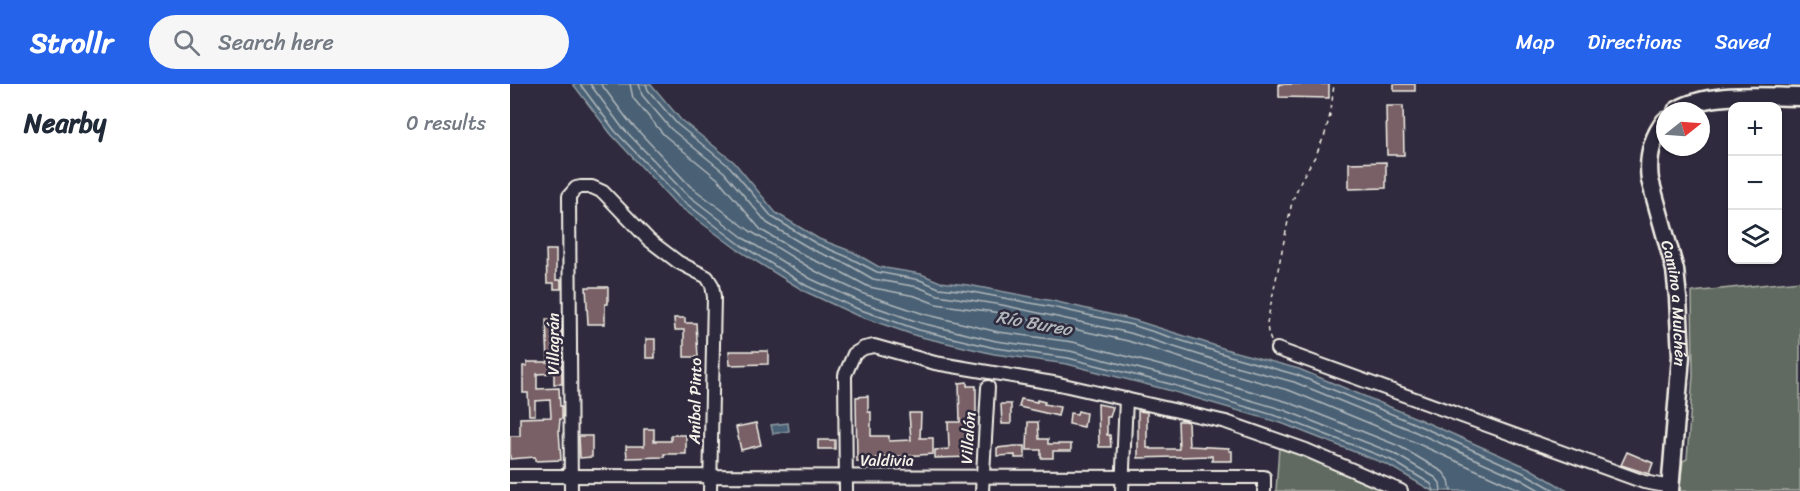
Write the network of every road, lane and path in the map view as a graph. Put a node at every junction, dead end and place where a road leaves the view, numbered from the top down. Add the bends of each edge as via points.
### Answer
1 (1334, 84) edge
2 (1800, 98) edge
3 (1693, 102) edge
4 (1656, 136) edge
5 (568, 196) joint
6 (1277, 350) joint
7 (988, 387) dead end
8 (1126, 399) junction
9 (510, 476) edge
10 (571, 476) junction
11 (710, 476) junction
12 (846, 476) junction
13 (982, 476) junction
14 (1121, 476) junction
15 (1671, 489) edge
16 (571, 491) edge
17 (710, 491) edge
18 (846, 491) edge
19 (982, 491) edge
20 (1122, 491) edge
21 (1264, 491) edge
22 (1401, 491) edge

1 - 6 path via 1325,135 1288,214 1267,323
2 - 3 main road via 1714,98
4 - 15 main road, Camino a Mulchén via 1649,165 1650,180 1675,270 1681,356
5 - 10 street, Villagrán
5 - 11 street, Aníbal Pinto via 581,187 603,192 649,240 710,280 714,289
6 - 15 street
7 - 13 street, Villalón
8 - 12 street via 935,363 874,346 864,348 854,354 845,375
8 - 14 street
8 - 22 street via 1259,433
9 - 10 street, Valdivia
10 - 11 street, Valdivia
10 - 16 street, Villagrán
11 - 12 street, Valdivia
11 - 17 street, Aníbal Pinto
12 - 13 street, Valdivia
12 - 18 street
13 - 14 street, Valdivia
13 - 19 street, Villalón
14 - 20 street
14 - 21 street, Valdivia via 1264,477

